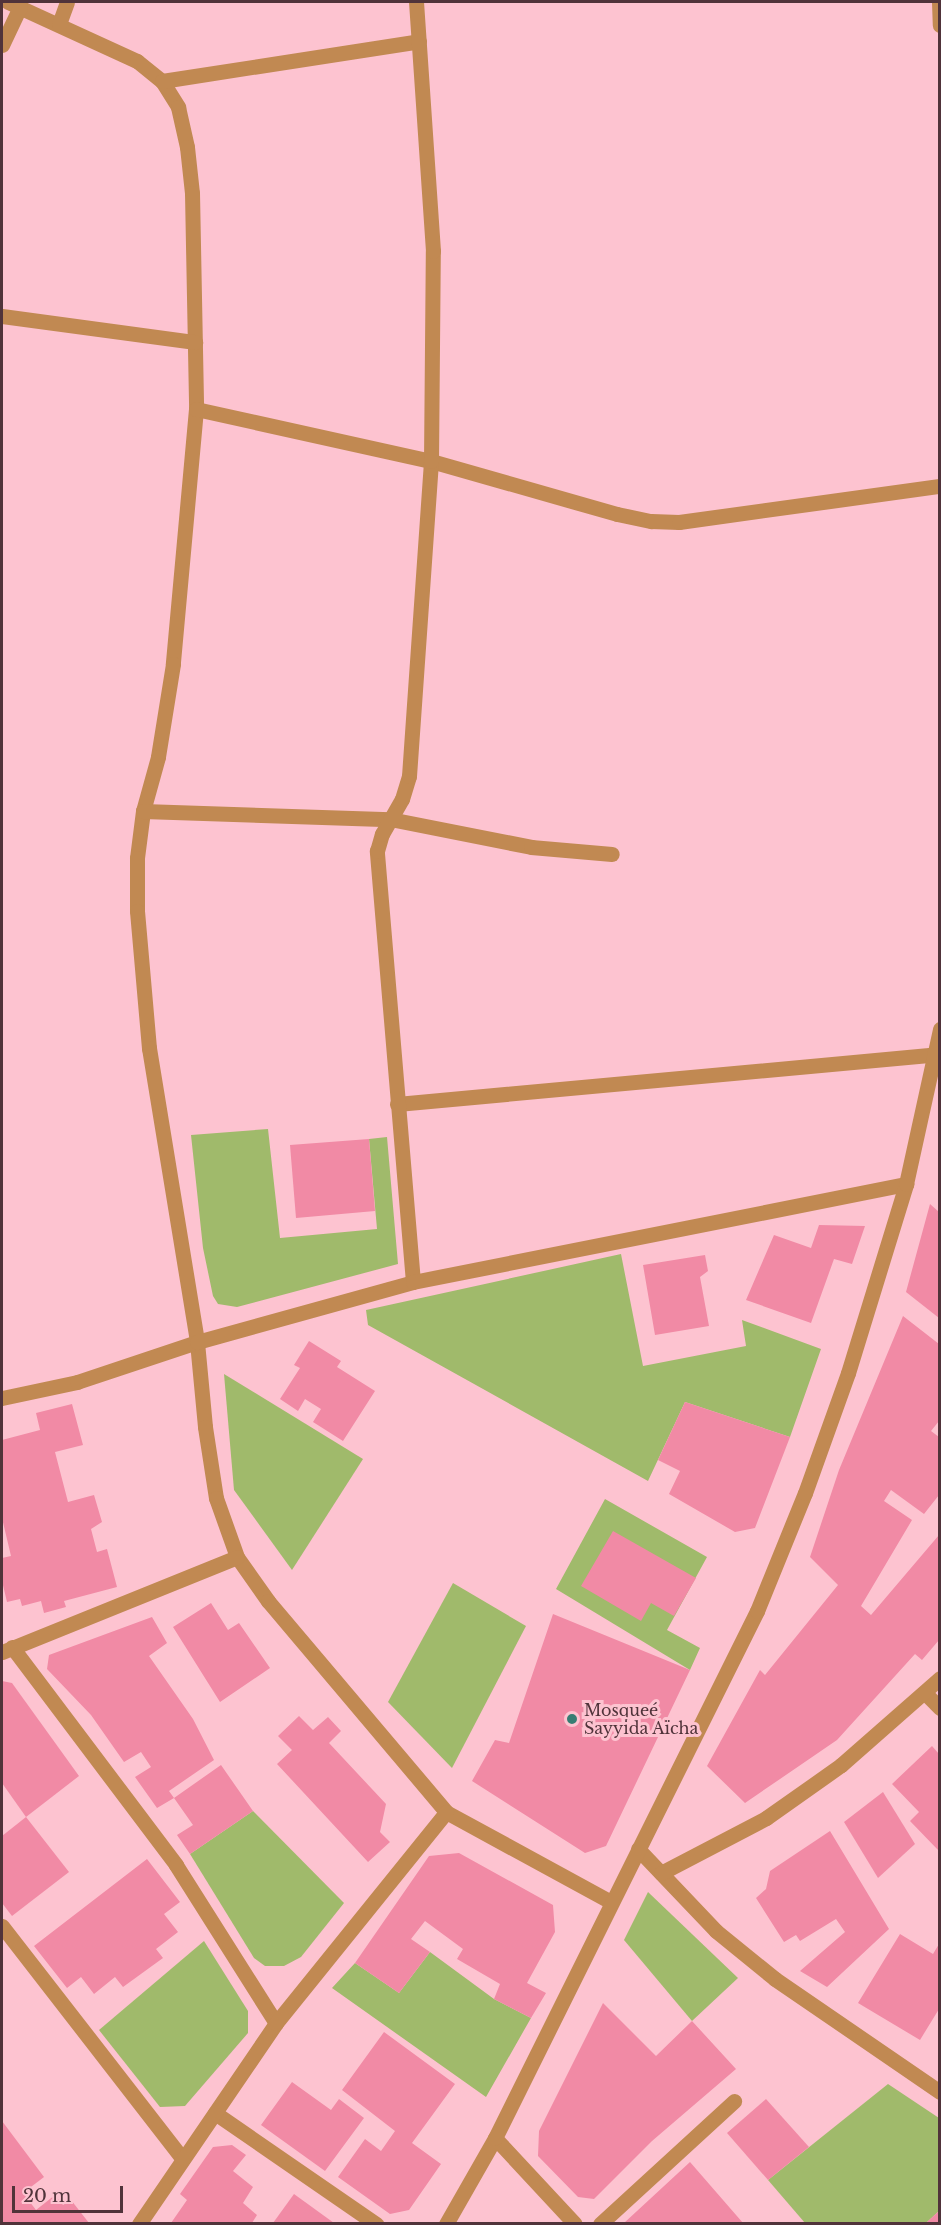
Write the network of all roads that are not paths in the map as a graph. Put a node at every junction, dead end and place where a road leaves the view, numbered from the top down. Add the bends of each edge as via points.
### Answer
1 (67, 2) edge
2 (416, 2) edge
3 (939, 2) edge
4 (14, 4) edge
5 (59, 24) junction
6 (939, 25) edge
7 (420, 41) junction
8 (2, 45) edge
9 (162, 81) junction
10 (2, 316) edge
11 (195, 342) junction
12 (196, 409) junction
13 (431, 461) junction
14 (939, 486) edge
15 (143, 811) junction
16 (390, 819) junction
17 (612, 854) dead end
18 (939, 1029) edge
19 (938, 1055) edge
20 (398, 1104) junction
21 (906, 1184) junction
22 (413, 1282) junction
23 (197, 1342) junction
24 (2, 1398) edge
25 (237, 1557) junction
26 (7, 1650) edge
27 (939, 1678) edge
28 (925, 1694) junction
29 (939, 1708) edge
30 (446, 1812) junction
31 (638, 1849) junction
32 (661, 1873) junction
33 (612, 1902) junction
34 (2, 1926) edge
35 (276, 2023) junction
36 (939, 2092) edge
37 (734, 2102) dead end
38 (215, 2113) junction
39 (495, 2138) junction
40 (183, 2159) junction
41 (139, 2223) edge
42 (376, 2223) edge
43 (446, 2223) edge
44 (575, 2223) edge
45 (600, 2223) edge

1 - 5 street
2 - 7 street
3 - 6 street
4 - 5 street
4 - 8 street
5 - 9 street via 136,61
7 - 9 street
7 - 13 street via 433,251
9 - 11 street via 178,107 187,147 192,193
10 - 11 street
11 - 12 street
12 - 13 street
12 - 15 street via 173,664 158,757
13 - 14 street via 651,521 679,522
13 - 16 street via 409,776
15 - 16 street
15 - 23 street via 137,858 137,911 149,1048
16 - 17 street via 531,847
16 - 20 street via 377,851
18 - 19 street
19 - 20 street
19 - 21 street
20 - 22 street
21 - 22 street
21 - 31 street via 848,1373 805,1493 757,1611
22 - 23 street
23 - 24 street via 77,1382
23 - 25 street via 216,1498
25 - 26 street
25 - 30 street via 268,1601
26 - 35 street via 176,1865
27 - 28 street
28 - 29 street
28 - 32 street via 841,1765 766,1818
30 - 33 street
30 - 35 street
31 - 32 street
31 - 33 street
32 - 36 street via 716,1931 775,1978
33 - 39 street
34 - 40 street
35 - 38 street
37 - 45 street
38 - 40 street
38 - 42 street
39 - 43 street
39 - 44 street
40 - 41 street

